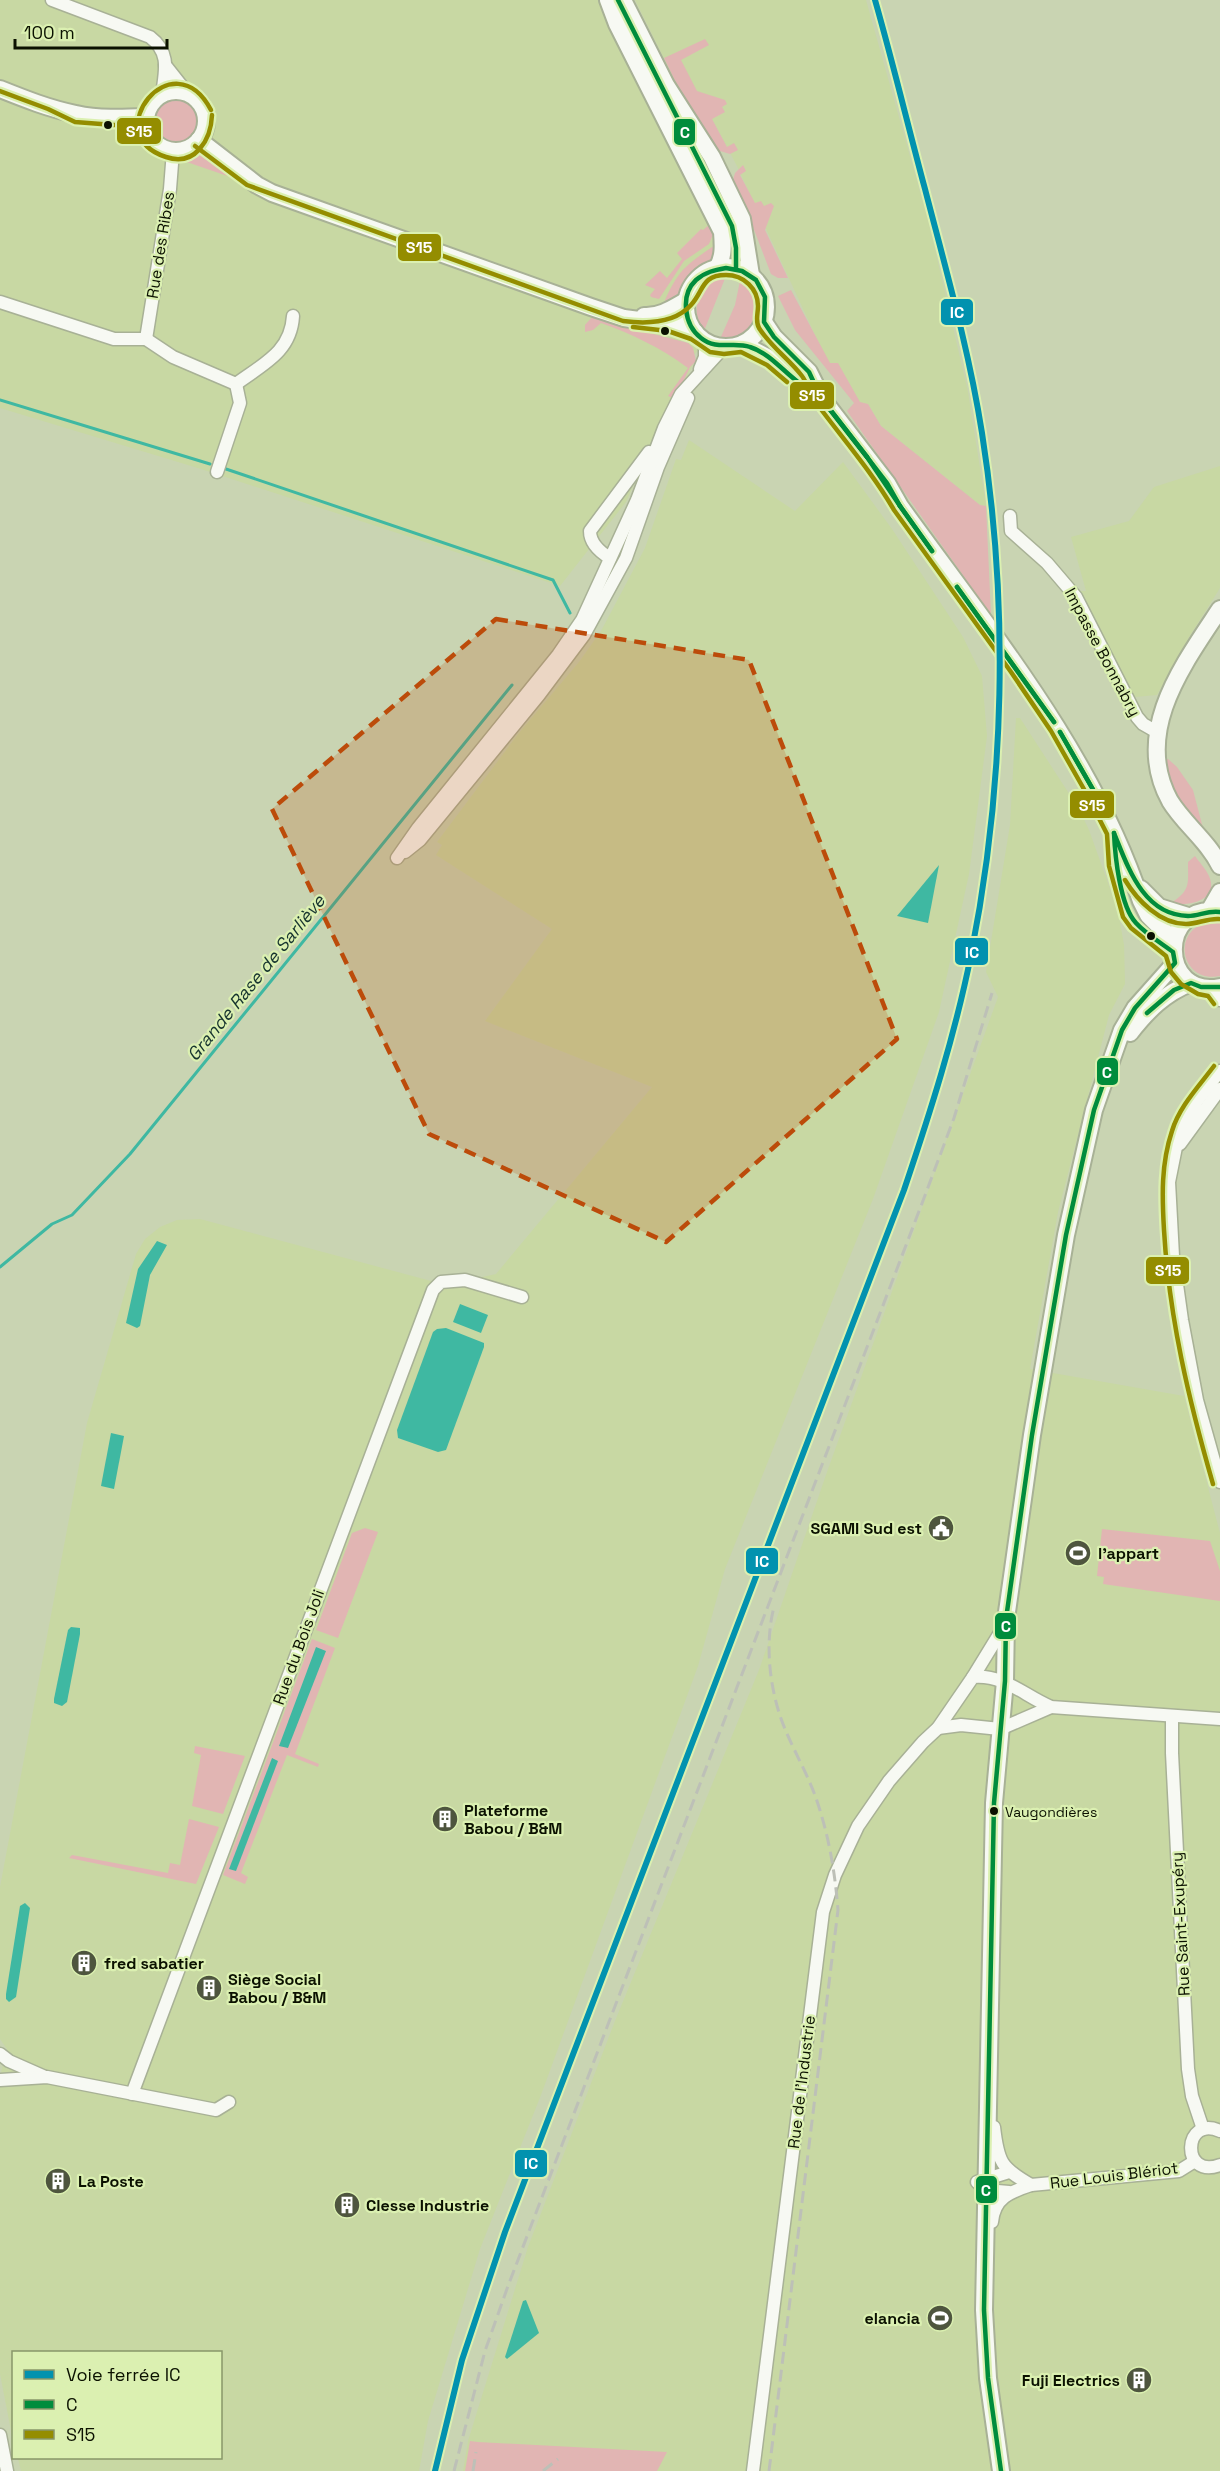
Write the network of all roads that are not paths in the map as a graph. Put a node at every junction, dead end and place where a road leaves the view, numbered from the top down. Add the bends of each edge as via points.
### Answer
1 (52, 0) edge
2 (608, 0) edge
3 (623, 0) edge
4 (165, 65) junction
5 (0, 89) edge
6 (188, 94) junction
7 (162, 95) junction
8 (146, 117) junction
9 (199, 140) junction
10 (172, 151) junction
11 (250, 178) junction
12 (717, 268) junction
13 (751, 275) junction
14 (687, 300) junction
15 (0, 302) edge
16 (293, 316) dead end
17 (764, 322) junction
18 (700, 337) junction
19 (146, 339) junction
20 (742, 344) junction
21 (724, 347) junction
22 (696, 377) junction
23 (236, 384) junction
24 (821, 397) junction
25 (655, 448) junction
26 (217, 472) dead end
27 (1010, 516) dead end
28 (608, 561) junction
29 (1220, 609) edge
30 (1157, 732) junction
31 (1220, 866) edge
32 (1134, 880) junction
33 (1220, 892) edge
34 (1215, 911) edge
35 (1191, 917) junction
36 (1174, 941) junction
37 (1175, 963) junction
38 (1191, 983) junction
39 (1217, 992) edge
40 (1113, 1055) junction
41 (1220, 1071) edge
42 (1220, 1089) edge
43 (1176, 1150) junction
44 (522, 1298) dead end
45 (1220, 1482) edge
46 (1004, 1624) junction
47 (973, 1677) junction
48 (1001, 1681) junction
49 (1051, 1707) junction
50 (1172, 1717) junction
51 (1220, 1719) edge
52 (938, 1728) junction
53 (997, 1729) junction
54 (0, 2054) edge
55 (987, 2067) junction
56 (47, 2077) junction
57 (0, 2080) edge
58 (132, 2094) junction
59 (229, 2102) dead end
60 (1203, 2129) junction
61 (1220, 2131) edge
62 (1195, 2161) junction
63 (1220, 2165) edge
64 (1009, 2172) junction
65 (983, 2184) junction
66 (1030, 2185) junction
67 (1009, 2192) junction
68 (984, 2310) junction
69 (0, 2435) edge
70 (7, 2471) edge
71 (753, 2471) edge
72 (994, 2471) edge
73 (1001, 2471) edge

1 - 4 street via 150,37 165,53
2 - 12 main road via 722,232 721,262
3 - 13 main road via 666,85 712,157 742,219
4 - 6 street
4 - 7 street
5 - 8 main road via 77,115
6 - 7 main road via 174,91
6 - 9 main road via 199,102 205,114 205,128
7 - 8 main road via 151,104
8 - 10 main road via 152,140
9 - 10 main road via 182,151
9 - 11 main road
10 - 19 street, Rue des Ribes via 170,189
11 - 14 main road via 625,314 652,316
11 - 18 main road via 272,193 591,307 624,318 670,324
12 - 13 main road via 736,268
12 - 14 main road via 697,280
13 - 17 main road via 765,295
14 - 18 main road via 686,314
15 - 19 street via 114,339
16 - 23 street via 286,345
17 - 20 main road
17 - 24 main road via 809,372
18 - 21 main road
18 - 22 street via 705,357
19 - 23 street via 173,357
20 - 21 main road
20 - 24 main road via 771,359
21 - 22 street
22 - 25 street via 681,394
22 - 28 street via 626,558 584,635 420,840 397,858 558,655 592,600
23 - 26 street via 240,403
24 - 32 main road via 887,483 1057,728 1092,786
25 - 28 street via 637,500
25 - 28 street via 590,531 590,538
27 - 30 street, Impasse Bonnabry via 1011,531 1054,569 1076,597 1137,717
29 - 30 main road via 1169,691
30 - 31 main road via 1157,767 1163,786 1171,803
32 - 35 main road via 1159,907
32 - 36 main road via 1149,915
33 - 34 main road
34 - 35 main road
35 - 36 main road via 1180,927
36 - 37 main road
37 - 38 main road
37 - 40 main road via 1135,1008
38 - 39 main road
38 - 40 main road via 1174,990 1144,1016
40 - 46 main road via 1095,1110 1066,1235
41 - 43 street via 1186,1119
42 - 43 street
43 - 45 street via 1169,1182 1173,1256 1197,1400
44 - 58 street, Rue du Bois Joli via 465,1280 441,1282 433,1290
46 - 47 street, Rue de l'Industrie
46 - 48 main road
47 - 48 street via 987,1675
47 - 52 street, Rue de l'Industrie
48 - 49 street
48 - 53 main road
49 - 50 street
49 - 53 street
50 - 51 street
50 - 60 street, Rue Saint-Exupéry via 1188,2069
52 - 53 street via 961,1725
52 - 71 street, Rue de l'Industrie via 889,1781 858,1826 823,1912
53 - 55 main road
54 - 56 street
55 - 64 street via 996,2148
55 - 65 main road
56 - 57 street
56 - 58 street
58 - 59 street via 216,2110
60 - 61 street
60 - 62 street via 1191,2143
62 - 63 street via 1206,2167
62 - 66 street, Rue Louis Blériot via 1179,2170
64 - 65 street
64 - 66 street
65 - 67 street
65 - 68 main road
65 - 72 main road via 975,2250 978,2353
66 - 67 street, Rue Louis Blériot
67 - 68 street via 993,2209
68 - 73 main road via 988,2378
69 - 70 street

